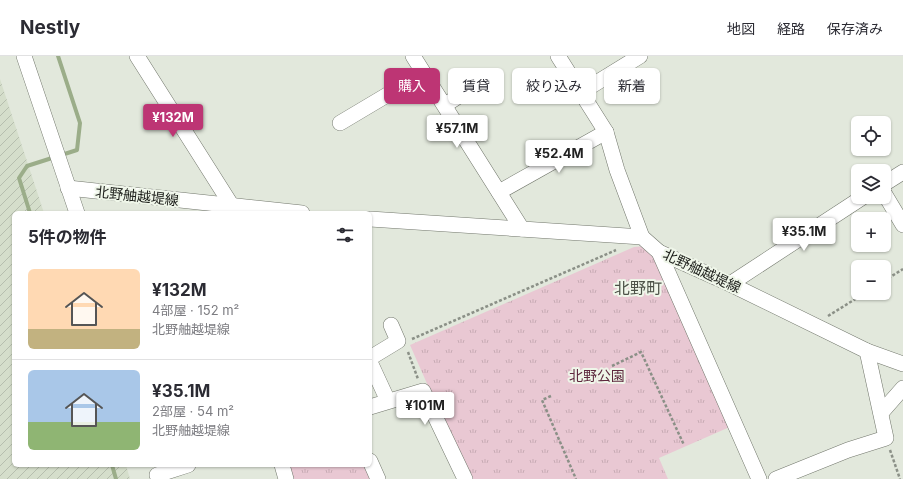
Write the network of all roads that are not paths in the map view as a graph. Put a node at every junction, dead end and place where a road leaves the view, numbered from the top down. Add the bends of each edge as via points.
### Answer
1 (24, 56) edge
2 (137, 56) edge
3 (414, 56) edge
4 (558, 56) edge
5 (640, 56) edge
6 (421, 68) edge
7 (565, 68) edge
8 (596, 83) edge
9 (384, 97) edge
10 (440, 97) edge
11 (448, 103) edge
12 (587, 104) edge
13 (445, 105) junction
14 (340, 123) dead end
15 (606, 132) junction
16 (903, 172) edge
17 (891, 180) edge
18 (68, 188) junction
19 (499, 192) junction
20 (212, 204) junction
21 (852, 204) edge
22 (891, 204) edge
23 (232, 206) junction
24 (76, 211) edge
25 (193, 211) edge
26 (267, 211) edge
27 (372, 219) edge
28 (903, 225) edge
29 (522, 229) junction
30 (642, 238) junction
31 (660, 252) junction
32 (730, 284) junction
33 (391, 325) dead end
34 (867, 351) junction
35 (372, 357) edge
36 (903, 364) edge
37 (372, 366) edge
38 (903, 388) edge
39 (388, 401) junction
40 (372, 406) edge
41 (881, 413) junction
42 (372, 465) edge
43 (180, 467) edge
44 (283, 467) edge
45 (156, 473) edge
46 (286, 479) edge
47 (378, 479) edge
48 (465, 479) edge
49 (759, 479) edge
50 (776, 479) edge

1 - 18 street
2 - 23 street
3 - 6 street
4 - 7 street
5 - 8 street
9 - 14 street
10 - 13 street
11 - 13 street
12 - 15 street
13 - 19 street
15 - 19 street
15 - 30 street
16 - 17 street
18 - 20 street, 北野舳越堤線
18 - 24 street
19 - 29 street
20 - 23 street, 北野舳越堤線
20 - 25 street
21 - 32 street
22 - 28 street
23 - 26 street, 北野舳越堤線
27 - 29 street
29 - 30 street
30 - 31 street, 北野舳越堤線
31 - 32 street, 北野舳越堤線
31 - 49 street
32 - 34 street, 北野舳越堤線
33 - 35 street via 398,341
34 - 36 street, 北野舳越堤線
34 - 41 street
37 - 39 street
38 - 41 street
39 - 40 street
39 - 48 street via 423,391
41 - 50 street via 886,438 848,450
42 - 47 street
43 - 45 street
44 - 46 street

